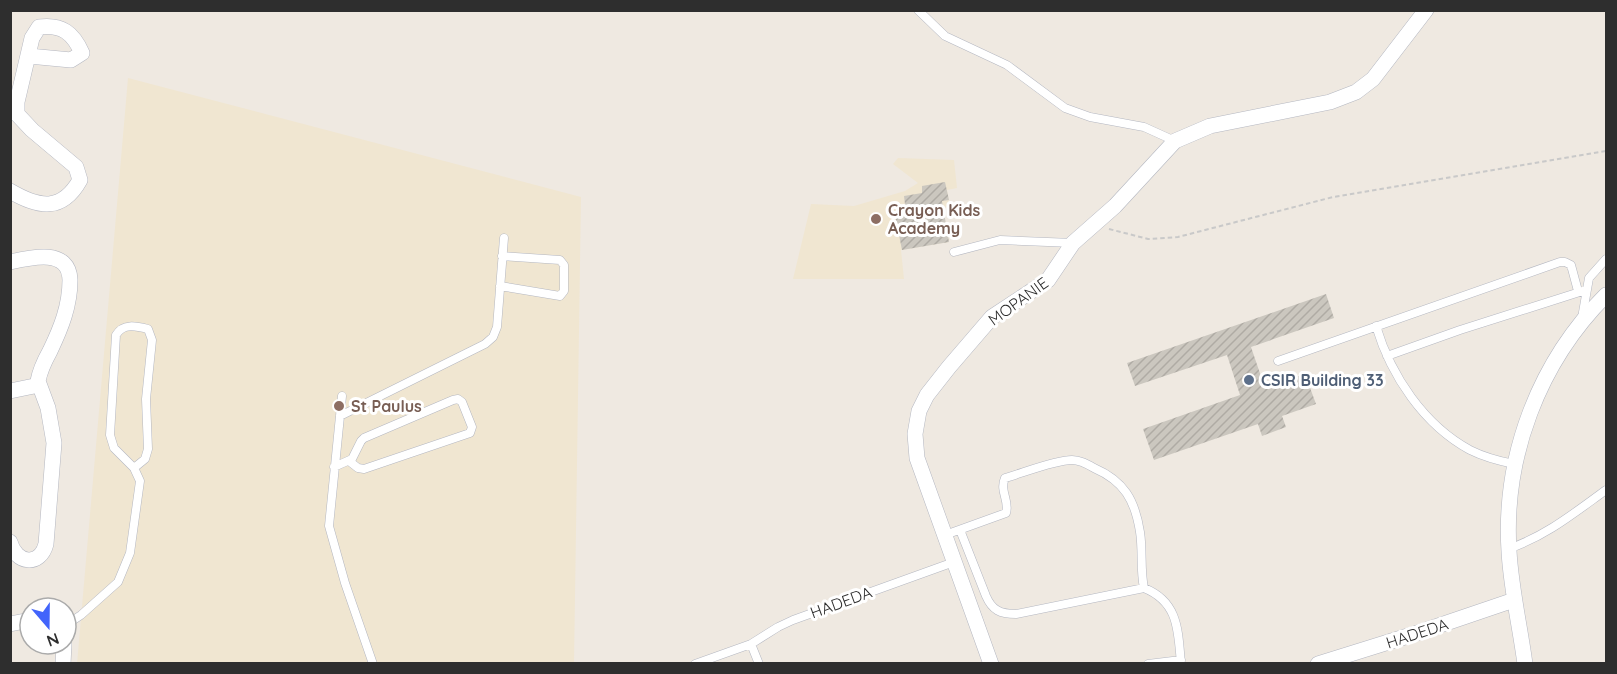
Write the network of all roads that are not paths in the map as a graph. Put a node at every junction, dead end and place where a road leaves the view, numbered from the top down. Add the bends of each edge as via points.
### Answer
1 (1426, 10) edge
2 (923, 13) edge
3 (28, 56) dead end
4 (1175, 141) junction
5 (10, 191) edge
6 (504, 237) dead end
7 (1073, 243) junction
8 (954, 252) dead end
9 (502, 256) junction
10 (1606, 259) edge
11 (10, 262) edge
12 (500, 286) junction
13 (1582, 290) junction
14 (1606, 296) edge
15 (1582, 323) junction
16 (1376, 326) junction
17 (1387, 356) junction
18 (1278, 361) dead end
19 (39, 381) junction
20 (10, 383) edge
21 (10, 391) edge
22 (342, 396) dead end
23 (340, 416) junction
24 (349, 461) junction
25 (1515, 464) junction
26 (334, 467) junction
27 (134, 468) junction
28 (1606, 490) edge
29 (960, 530) junction
30 (945, 535) junction
31 (10, 543) edge
32 (1509, 549) junction
33 (954, 562) junction
34 (1144, 588) junction
35 (1514, 600) junction
36 (78, 617) edge
37 (751, 644) junction
38 (1181, 662) edge
39 (373, 663) edge
40 (695, 663) edge
41 (759, 663) edge
42 (991, 663) edge
43 (1148, 663) edge
44 (1318, 663) edge
45 (1525, 663) edge

1 - 4 street, MOPANIE via 1373,79 1356,92 1330,102 1210,126
2 - 4 lane via 945,36 1017,72 1065,108 1144,127
3 - 5 street via 17,114 76,167 80,180 71,195 57,202 42,204
4 - 7 street, MOPANIE via 1115,206
6 - 9 lane
7 - 8 lane via 1000,240
7 - 30 street, MOPANIE via 1048,280 985,325 932,388 919,411 915,434 917,458
9 - 12 lane
9 - 12 lane via 560,260 564,265 564,291 560,296
10 - 13 lane
11 - 19 street via 46,256 61,261 68,269 70,292 66,313
12 - 23 lane via 497,327 485,344
13 - 15 lane
13 - 16 lane via 1571,265 1560,262
13 - 17 lane
14 - 15 street
15 - 25 street via 1538,390
16 - 17 lane
16 - 18 lane
17 - 25 lane via 1417,405 1445,433 1478,454
19 - 20 street
19 - 21 street
19 - 31 street via 54,443 47,537 44,551 32,559 17,556
22 - 23 lane
23 - 26 lane
24 - 24 lane via 364,438 453,400 462,402 472,427 470,433 364,469
24 - 26 lane
25 - 32 street
26 - 39 lane via 331,538
27 - 27 lane via 110,438 116,335 129,326 148,329 152,340 146,399 148,449 145,459
27 - 36 lane via 140,485 124,570 118,582
28 - 32 lane via 1552,529
29 - 30 lane
29 - 34 lane via 990,604 998,612 1027,612
29 - 34 lane via 1006,513 1002,487 1005,478 1068,460 1081,461 1122,485 1133,506 1141,537
30 - 33 street, MOPANIE
32 - 35 street
33 - 37 lane, HADEDA via 794,620
33 - 42 street, MOPANIE
34 - 38 lane via 1165,602 1172,612
35 - 44 street, HADEDA
35 - 45 street
37 - 40 lane, HADEDA
37 - 41 lane
38 - 43 lane

